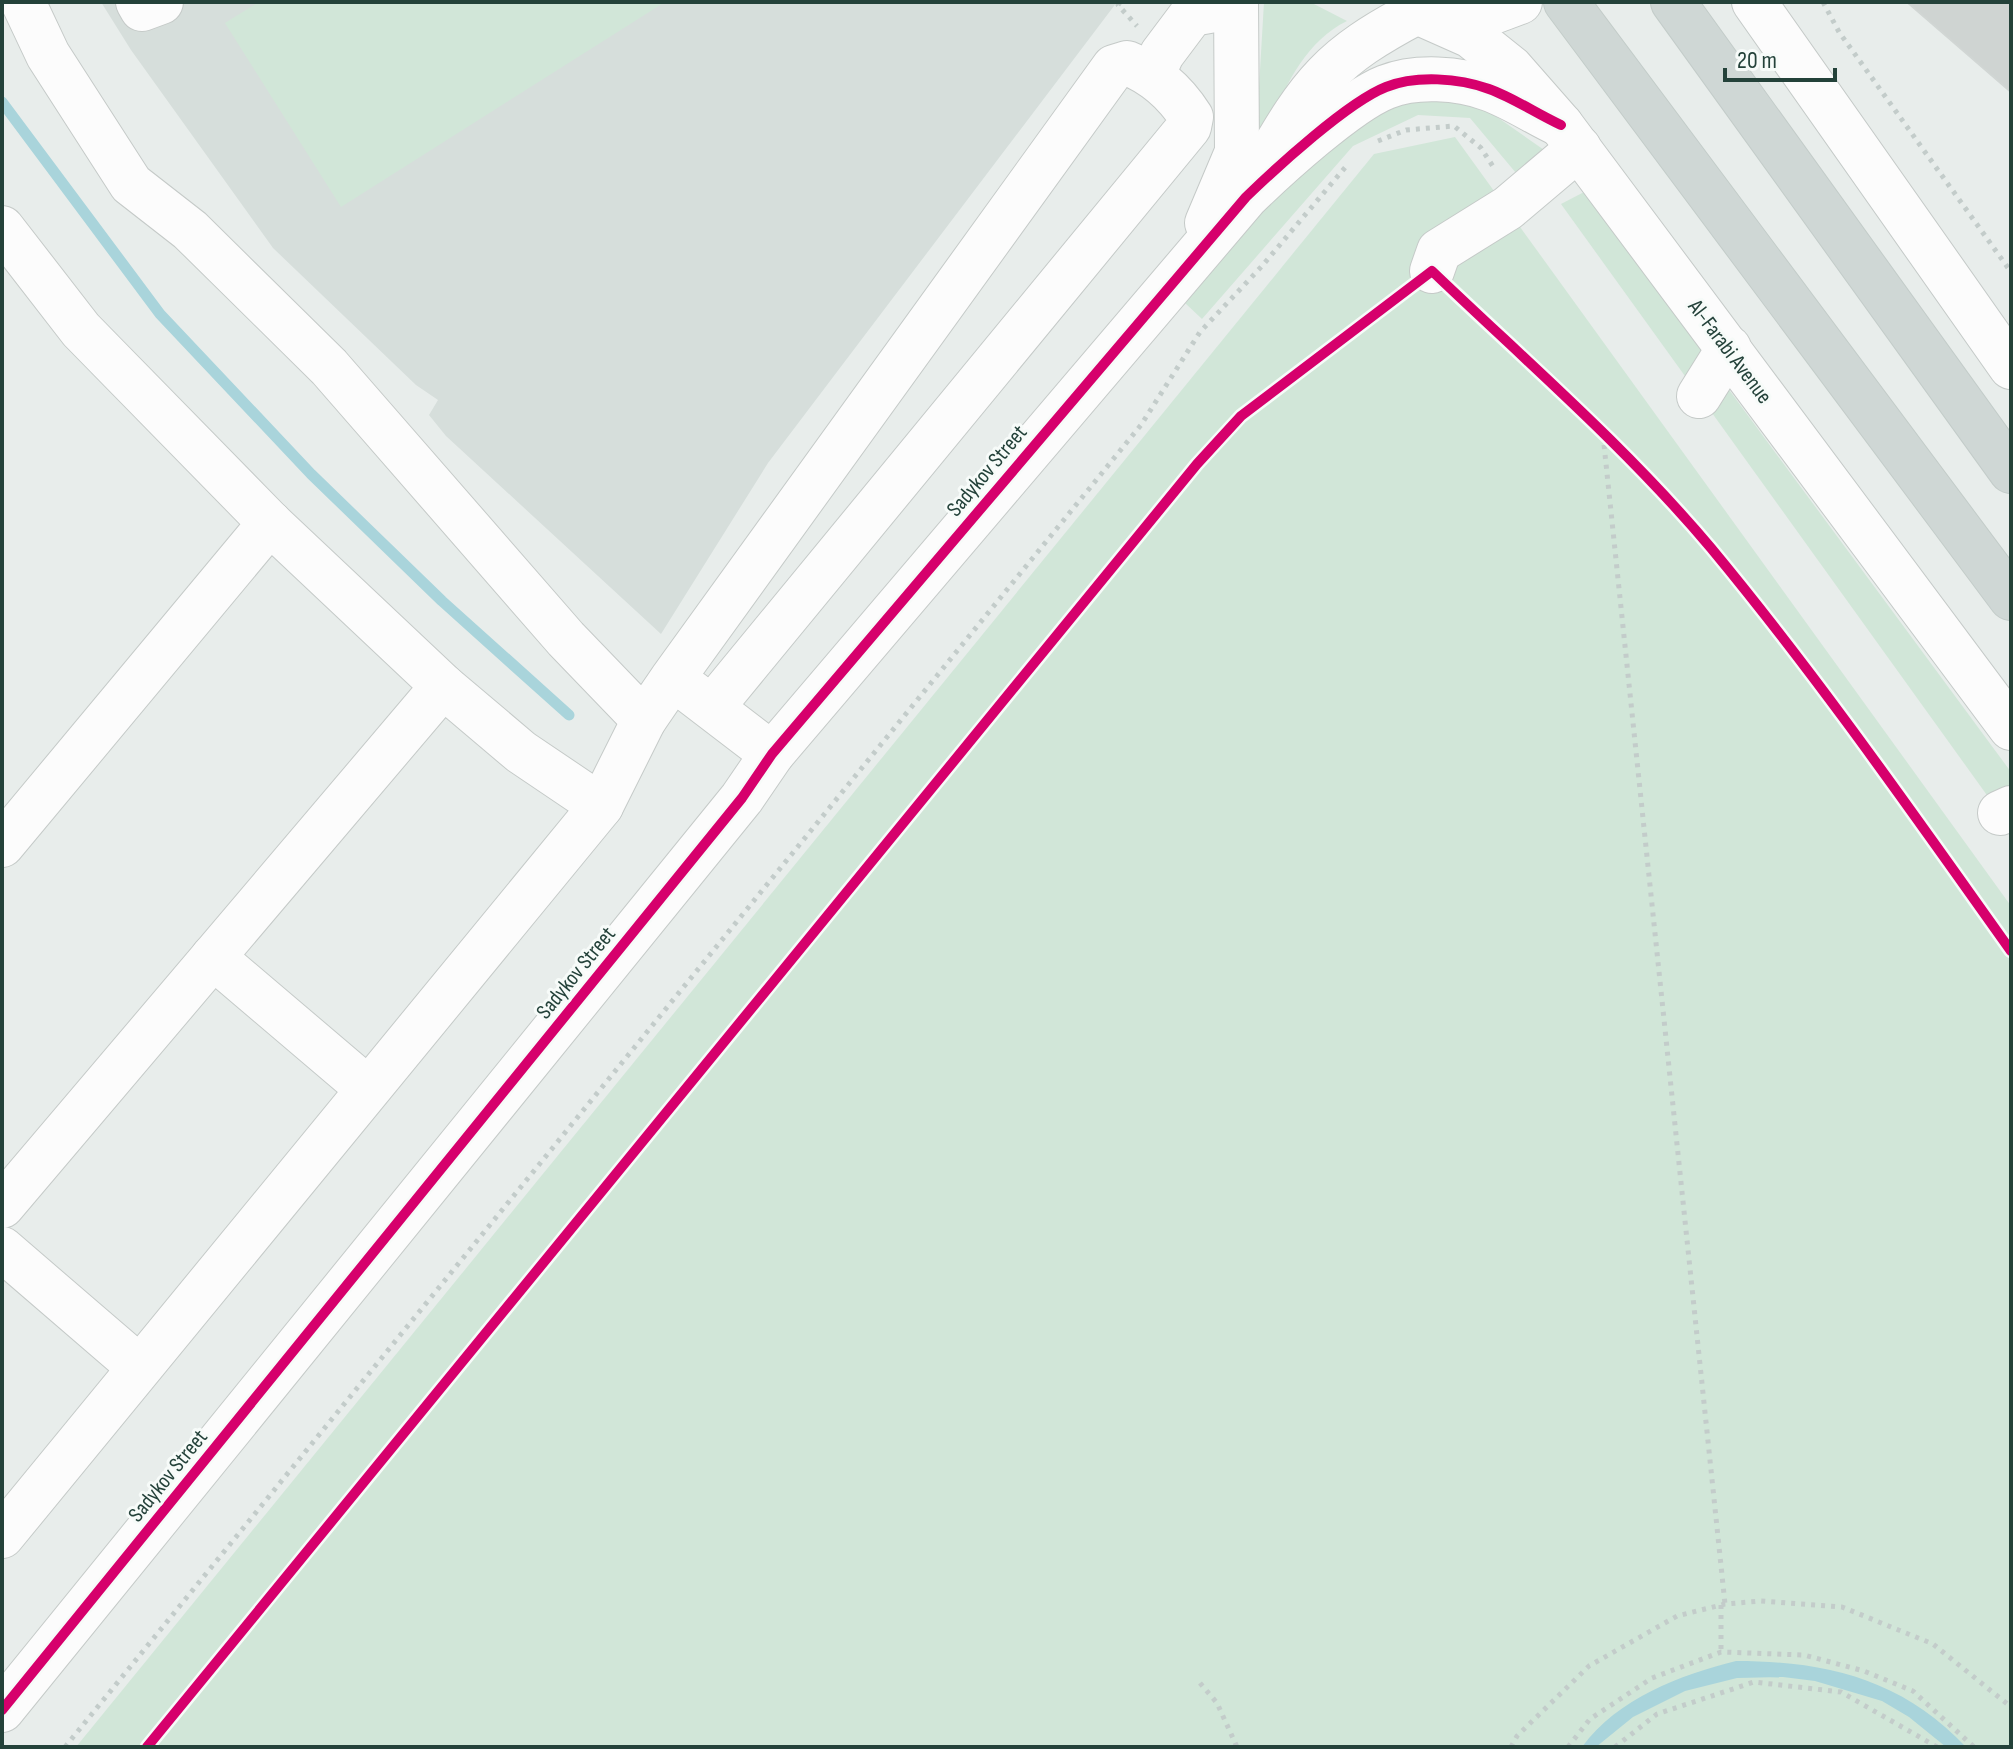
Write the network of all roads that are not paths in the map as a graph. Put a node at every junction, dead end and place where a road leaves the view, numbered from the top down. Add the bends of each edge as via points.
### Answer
1 (23, 2) edge
2 (138, 2) edge
3 (161, 2) edge
4 (1566, 2) edge
5 (1754, 2) edge
6 (1236, 4) edge
7 (1514, 5) edge
8 (1676, 6) edge
9 (1400, 7) edge
10 (1153, 74) junction
11 (1570, 136) junction
12 (1246, 197) junction
13 (2, 228) edge
14 (1187, 265) junction
15 (1432, 271) dead end
16 (1729, 348) junction
17 (2011, 367) edge
18 (1699, 396) dead end
19 (2011, 471) edge
20 (270, 523) junction
21 (2011, 598) edge
22 (672, 679) junction
23 (443, 686) junction
24 (713, 706) junction
25 (644, 720) junction
26 (2011, 728) edge
27 (772, 754) junction
28 (601, 806) junction
29 (2, 845) edge
30 (213, 957) junction
31 (367, 1088) junction
32 (2, 1206) edge
33 (2, 1249) edge
34 (139, 1367) junction
35 (2, 1536) edge
36 (2, 1710) edge

1 - 25 street via 48,55 131,184 190,230 329,367 566,639
2 - 3 street via 142,9
4 - 21 main road
5 - 17 street
6 - 10 street via 1192,14
6 - 14 street via 1237,152
7 - 9 street via 1458,14
8 - 19 main road
9 - 11 street, Al-Farabi Avenue via 1471,36 1511,68
9 - 12 street via 1313,87
10 - 22 street via 1127,63 1114,67
10 - 24 street via 1186,109 1189,127
11 - 12 street via 1489,89 1412,80 1363,100
11 - 15 street via 1516,201 1439,251
11 - 16 street, Al-Farabi Avenue
12 - 14 street, Sadykov Street
13 - 20 street via 81,330
14 - 27 street, Sadykov Street
16 - 18 street
16 - 26 street, Al-Farabi Avenue
20 - 23 street
20 - 29 street
22 - 24 street
22 - 25 street
23 - 28 street via 521,752
23 - 30 street
24 - 27 street
25 - 28 street
27 - 36 street, Sadykov Street via 742,798
28 - 31 street
30 - 31 street
30 - 32 street
31 - 34 street
33 - 34 street
34 - 35 street

